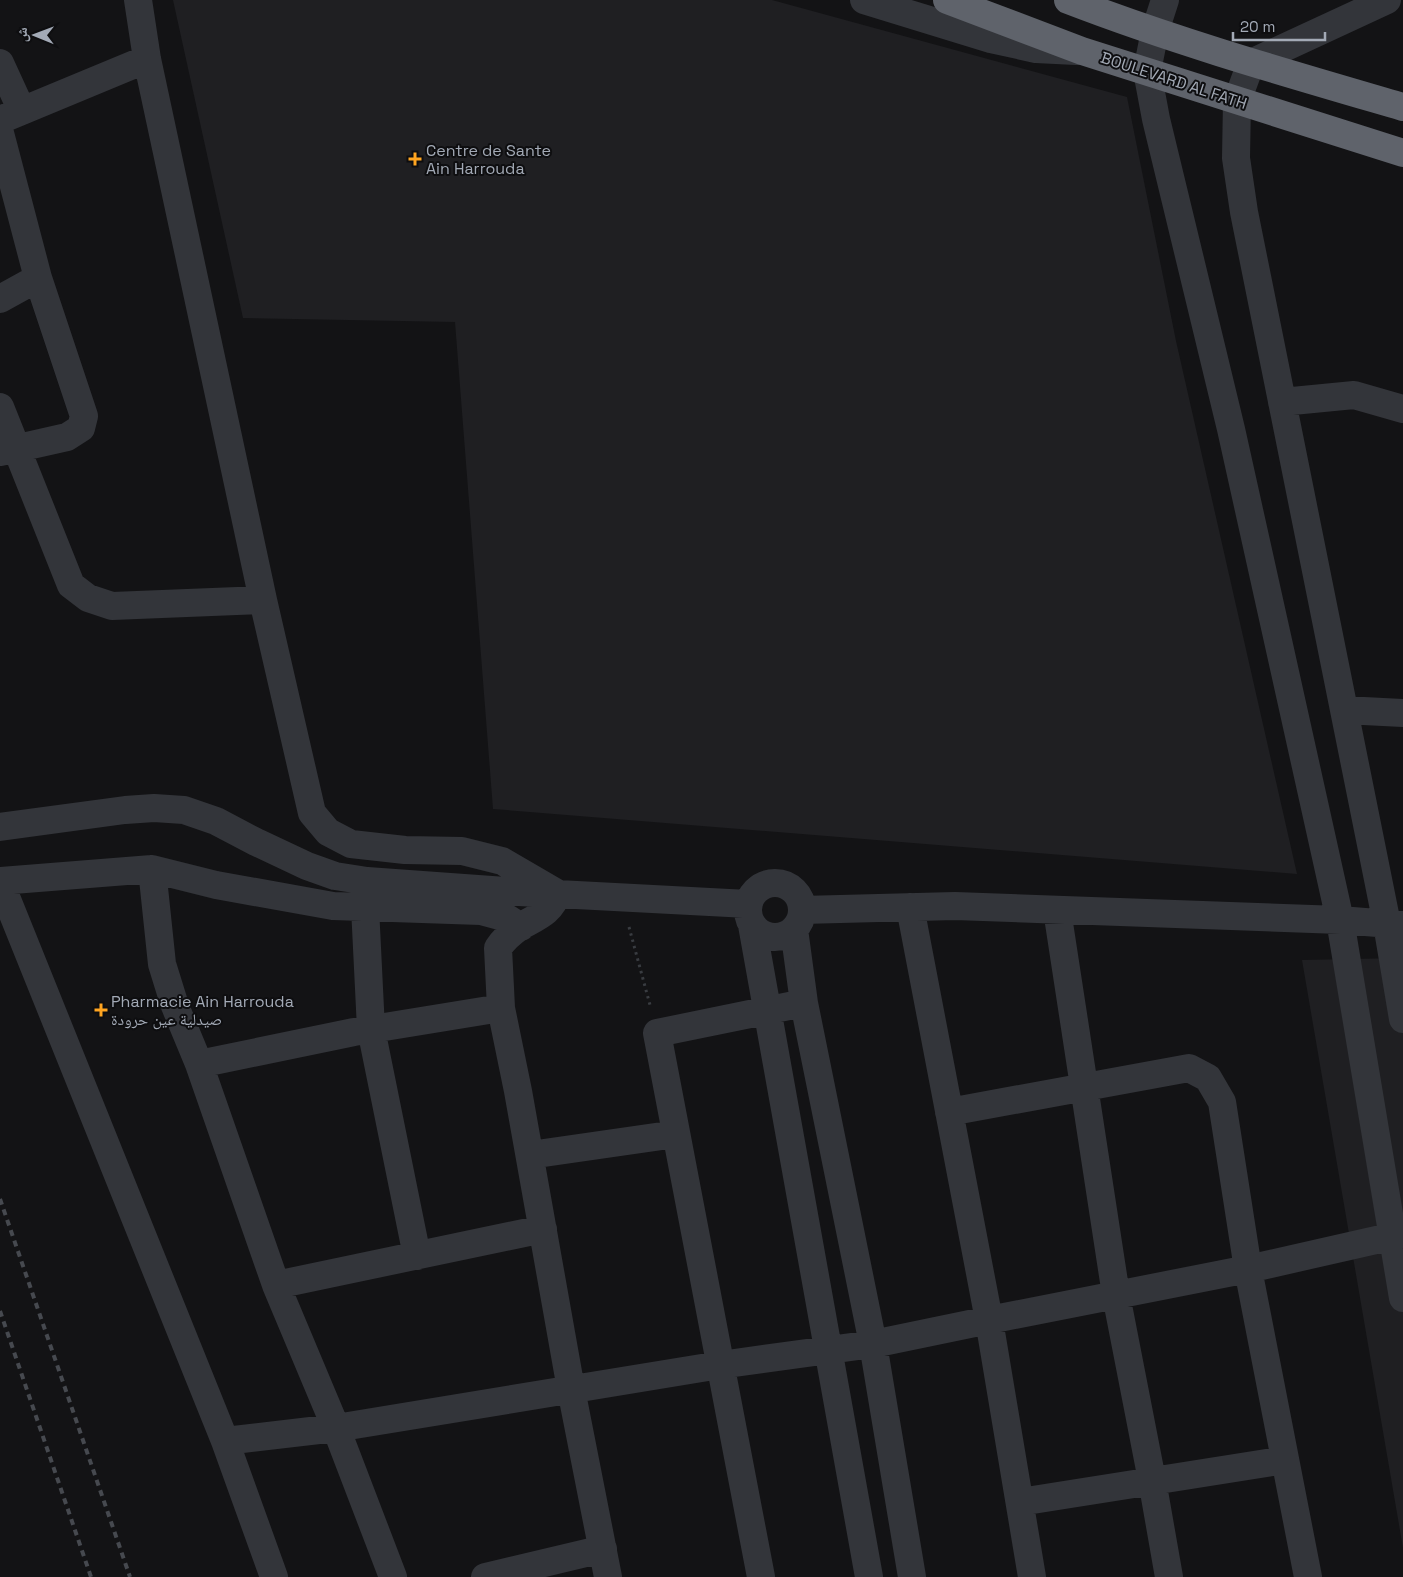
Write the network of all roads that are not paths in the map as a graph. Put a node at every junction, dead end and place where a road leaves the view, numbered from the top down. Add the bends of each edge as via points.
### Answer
1 (138, 0) edge
2 (864, 0) edge
3 (947, 0) edge
4 (1068, 0) edge
5 (1165, 0) edge
6 (1387, 0) edge
7 (1155, 31) junction
8 (1082, 51) junction
9 (148, 59) junction
10 (0, 63) edge
11 (1251, 63) junction
12 (1147, 71) junction
13 (1237, 101) junction
14 (1403, 107) edge
15 (11, 115) edge
16 (0, 133) edge
17 (1403, 153) edge
18 (38, 278) junction
19 (0, 300) edge
20 (1282, 402) junction
21 (0, 407) edge
22 (1403, 409) edge
23 (8, 450) edge
24 (263, 600) junction
25 (1344, 710) junction
26 (1403, 713) edge
27 (0, 828) edge
28 (152, 869) junction
29 (0, 882) edge
30 (557, 893) junction
31 (366, 907) junction
32 (910, 907) junction
33 (1057, 910) junction
34 (750, 914) junction
35 (798, 919) junction
36 (1340, 920) junction
37 (1395, 925) edge
38 (521, 926) junction
39 (804, 1003) junction
40 (502, 1008) junction
41 (767, 1010) junction
42 (1403, 1019) edge
43 (371, 1029) junction
44 (199, 1064) junction
45 (1085, 1088) junction
46 (949, 1112) junction
47 (676, 1134) junction
48 (530, 1155) junction
49 (543, 1229) junction
50 (1398, 1235) edge
51 (417, 1256) junction
52 (1248, 1269) junction
53 (276, 1286) junction
54 (1116, 1294) junction
55 (1403, 1298) edge
56 (989, 1320) junction
57 (873, 1344) junction
58 (828, 1349) junction
59 (720, 1365) junction
60 (571, 1389) junction
61 (336, 1428) junction
62 (225, 1442) junction
63 (1285, 1460) junction
64 (1152, 1480) junction
65 (1020, 1502) junction
66 (602, 1549) junction
67 (274, 1577) edge
68 (394, 1577) edge
69 (485, 1577) edge
70 (608, 1577) edge
71 (760, 1577) edge
72 (869, 1577) edge
73 (912, 1577) edge
74 (1032, 1577) edge
75 (1169, 1577) edge
76 (1308, 1577) edge

1 - 9 street
2 - 8 street via 991,39 1036,49
3 - 8 highway, BOULEVARD AL FATH
4 - 7 highway
5 - 7 street
6 - 11 street
7 - 11 highway
7 - 12 street
8 - 12 highway, BOULEVARD AL FATH
9 - 15 street
9 - 24 street
10 - 15 street
11 - 13 street
11 - 14 highway
12 - 13 highway, BOULEVARD AL FATH
12 - 36 street
13 - 17 highway, BOULEVARD AL FATH
13 - 20 street via 1236,158 1244,212
16 - 18 street
18 - 19 street
18 - 23 street via 84,416 81,428 67,437
20 - 22 street via 1354,395
20 - 25 street
21 - 23 street
23 - 24 street via 72,585 88,598 112,606
24 - 30 street via 312,813 328,832 351,844 404,850 462,851 502,861
25 - 26 street
25 - 37 street
27 - 30 street via 125,810 184,810 216,821 307,866 335,876
28 - 29 street
28 - 31 street via 317,904
28 - 44 street via 162,964
29 - 62 street
30 - 34 street via 622,897
30 - 38 street via 555,902 545,914
31 - 38 street via 480,911 507,918
31 - 43 street
32 - 33 street
32 - 35 street
32 - 46 street
33 - 36 street
33 - 45 street
34 - 35 street via 757,931 772,937 780,937
34 - 35 street via 751,896 756,889 773,882 782,883 796,893 800,901
34 - 41 street
35 - 39 street
36 - 37 street
36 - 50 street
37 - 42 street
38 - 40 street via 498,948
39 - 41 street
39 - 57 street
40 - 43 street
40 - 48 street
41 - 47 street via 657,1032
41 - 58 street
43 - 44 street
43 - 51 street
44 - 53 street
45 - 46 street
45 - 52 street via 1189,1068 1208,1078 1222,1102
45 - 54 street
46 - 56 street
47 - 48 street
47 - 59 street
48 - 49 street
49 - 51 street
49 - 60 street
50 - 52 street
50 - 55 street
51 - 53 street
52 - 54 street
52 - 63 street
53 - 61 street
54 - 56 street
54 - 64 street
56 - 57 street
56 - 65 street
57 - 58 street
57 - 73 street
58 - 59 street
58 - 72 street
59 - 60 street
59 - 71 street
60 - 61 street
60 - 66 street
61 - 62 street
61 - 68 street
62 - 67 street
63 - 64 street
63 - 76 street
64 - 65 street
64 - 75 street
65 - 74 street
66 - 69 street
66 - 70 street

